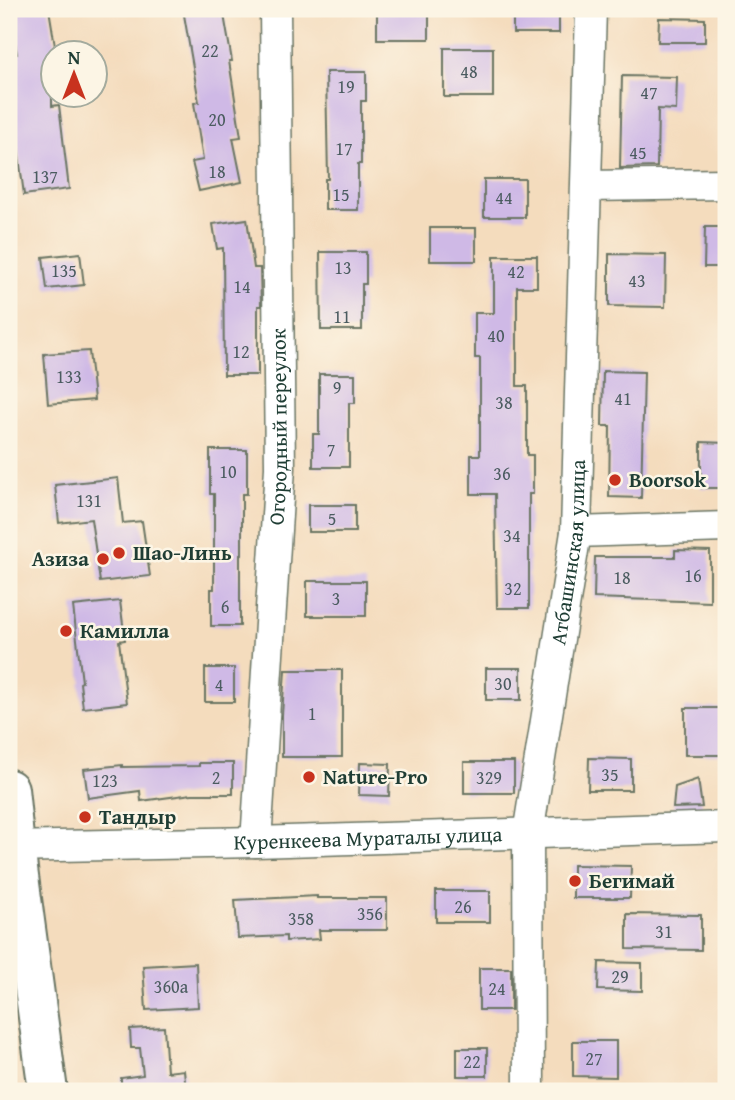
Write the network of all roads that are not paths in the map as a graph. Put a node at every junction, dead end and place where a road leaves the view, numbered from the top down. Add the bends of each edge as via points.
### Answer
1 (275, 9) edge
2 (591, 9) edge
3 (726, 184) edge
4 (587, 186) junction
5 (726, 527) edge
6 (576, 532) junction
7 (9, 789) edge
8 (726, 827) edge
9 (528, 834) junction
10 (256, 842) junction
11 (12, 847) edge
12 (48, 1091) edge
13 (529, 1091) edge

1 - 10 street, Огородный переулок via 280,468
2 - 4 street, Атбашинская улица
3 - 4 street
4 - 6 street, Атбашинская улица
5 - 6 street
6 - 9 street, Атбашинская улица
7 - 11 main road
8 - 9 street, Куренкеева Мураталы улица
9 - 10 street, Куренкеева Мураталы улица
9 - 13 street, Атбашинская улица
10 - 11 street, Куренкеева Мураталы улица
11 - 12 main road

